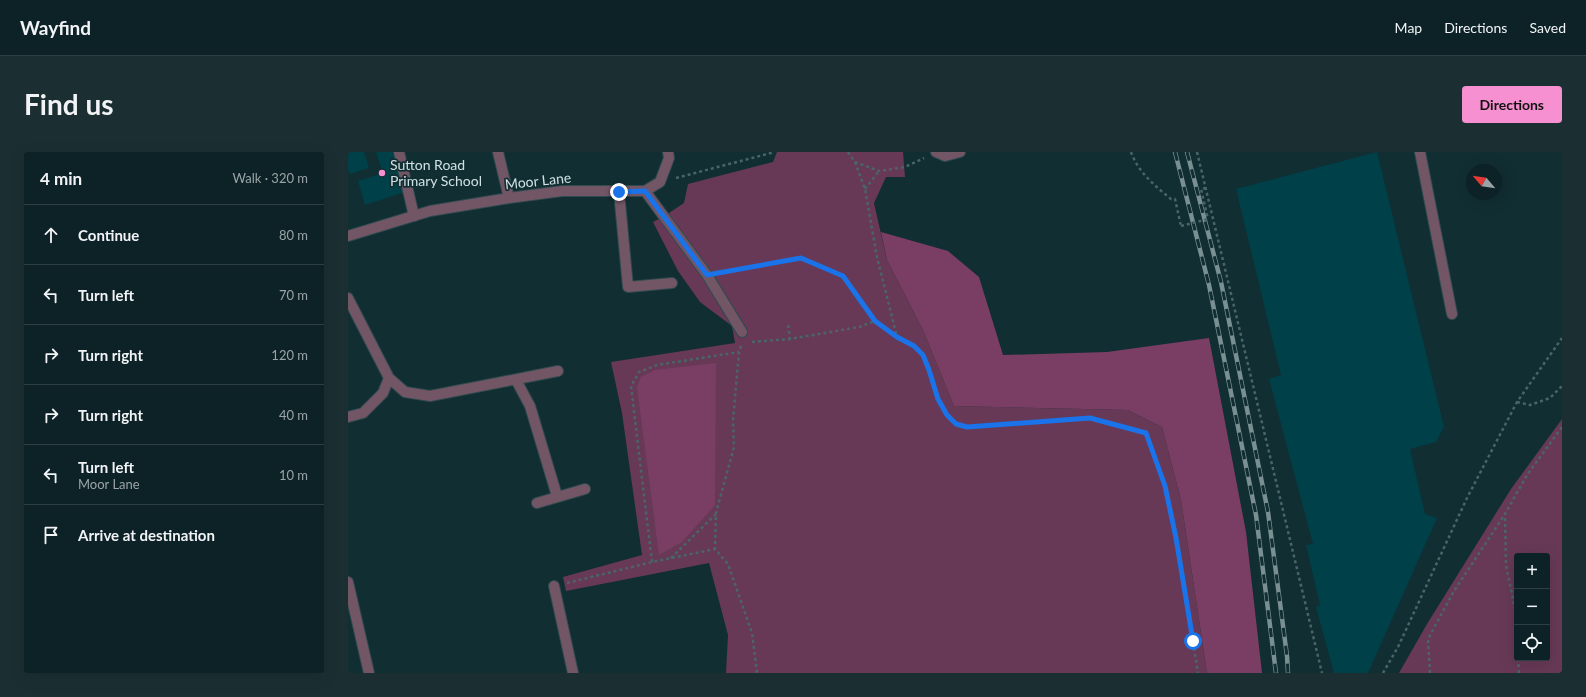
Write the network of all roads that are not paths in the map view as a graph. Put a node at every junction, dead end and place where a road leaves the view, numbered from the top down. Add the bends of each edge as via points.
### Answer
1 (400, 152) edge
2 (498, 152) edge
3 (668, 152) edge
4 (960, 152) edge
5 (1420, 152) edge
6 (941, 154) edge
7 (645, 191) junction
8 (619, 192) junction
9 (508, 198) junction
10 (414, 216) junction
11 (348, 236) edge
12 (672, 283) dead end
13 (348, 298) edge
14 (1452, 314) dead end
15 (742, 332) road end
16 (558, 371) dead end
17 (389, 378) junction
18 (516, 380) junction
19 (348, 417) edge
20 (584, 489) dead end
21 (557, 496) junction
22 (537, 504) dead end
23 (348, 582) edge
24 (554, 586) road end
25 (369, 673) edge
26 (573, 673) edge

1 - 10 street
2 - 9 street
3 - 7 street, Moor Lane via 669,158 660,182
4 - 6 street
5 - 14 street
7 - 8 street, Moor Lane
7 - 15 street via 707,275
8 - 9 street, Moor Lane via 562,191
8 - 12 street via 628,287
9 - 10 street, Moor Lane
10 - 11 street, Moor Lane
13 - 17 street
16 - 18 street
17 - 18 street via 405,392 430,396
17 - 19 street via 383,392 363,412
18 - 21 street via 530,406
20 - 21 street
21 - 22 street
23 - 25 street
24 - 26 street

